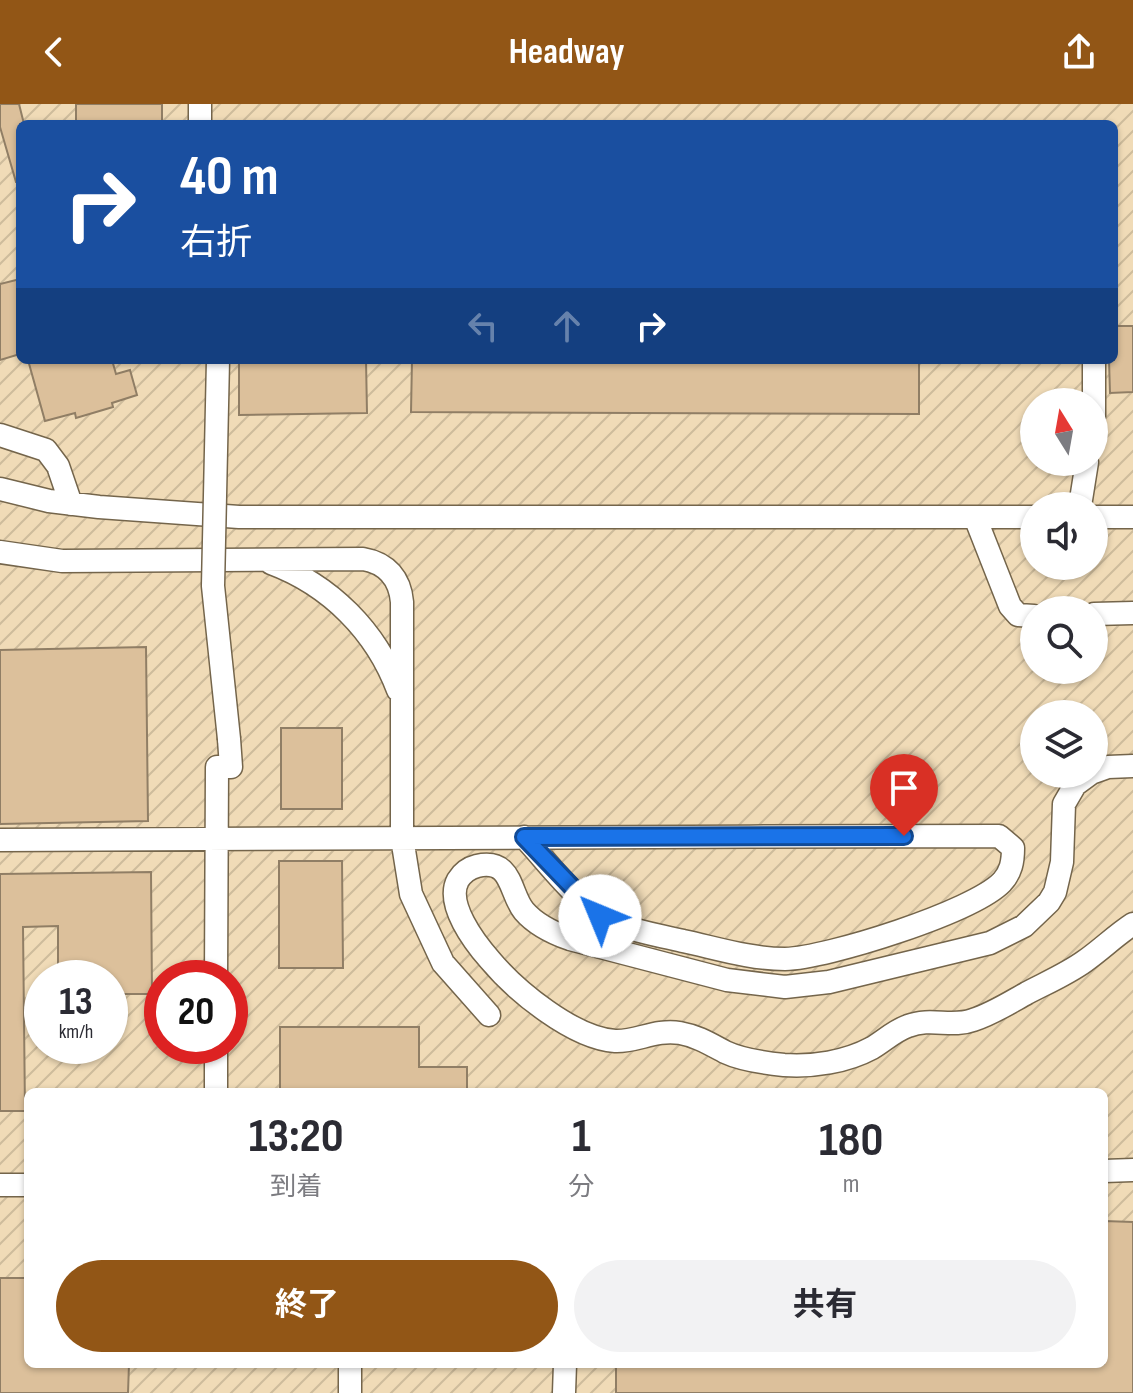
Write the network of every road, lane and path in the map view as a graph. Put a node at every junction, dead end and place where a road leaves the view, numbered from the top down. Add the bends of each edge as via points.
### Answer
1 (218, 364) edge
2 (1094, 364) edge
3 (1094, 388) edge
4 (0, 435) edge
5 (0, 489) edge
6 (71, 504) junction
7 (975, 517) junction
8 (1020, 517) edge
9 (1108, 517) edge
10 (1133, 517) edge
11 (0, 552) edge
12 (265, 560) junction
13 (1133, 613) edge
14 (1108, 614) edge
15 (1020, 615) edge
16 (401, 698) junction
17 (1133, 766) edge
18 (1108, 767) edge
19 (1073, 788) edge
20 (524, 837) junction
21 (216, 838) junction
22 (402, 838) junction
23 (0, 840) edge
24 (1133, 924) edge
25 (216, 960) edge
26 (489, 1015) dead end
27 (216, 1064) edge
28 (216, 1088) edge
29 (1133, 1170) edge
30 (1108, 1171) edge
31 (0, 1185) edge
32 (24, 1185) edge
33 (350, 1368) edge
34 (565, 1368) edge
35 (350, 1393) edge
36 (564, 1393) edge

1 - 21 lane, bridge via 213,586 231,767 217,767
2 - 3 lane
4 - 6 lane via 46,450 58,466
5 - 6 lane
6 - 7 lane via 239,517
7 - 8 lane
7 - 15 lane via 1010,606
9 - 10 lane
11 - 12 lane via 62,561
12 - 16 lane via 302,576 350,613 386,661
12 - 16 lane via 363,559 391,573 402,602
13 - 14 lane
16 - 22 lane
17 - 18 lane
19 - 24 lane via 1064,804 1064,845 1055,892 1033,920 990,943 815,985 741,983 561,936 529,915 509,877 491,866 464,872 457,882 456,901 471,934 498,970 574,1026 614,1041 656,1032 683,1033 738,1056 789,1065 847,1058 917,1023 962,1023 982,1017 1076,967
20 - 20 lane via 999,836 1013,848 1013,860 1009,873 991,892 954,911 830,953 756,958 624,927 600,916
20 - 22 lane
21 - 22 lane
21 - 23 lane
21 - 25 lane
22 - 26 lane via 411,894 425,927 443,963
27 - 28 lane
29 - 30 lane
31 - 32 lane
33 - 35 lane
34 - 36 lane

